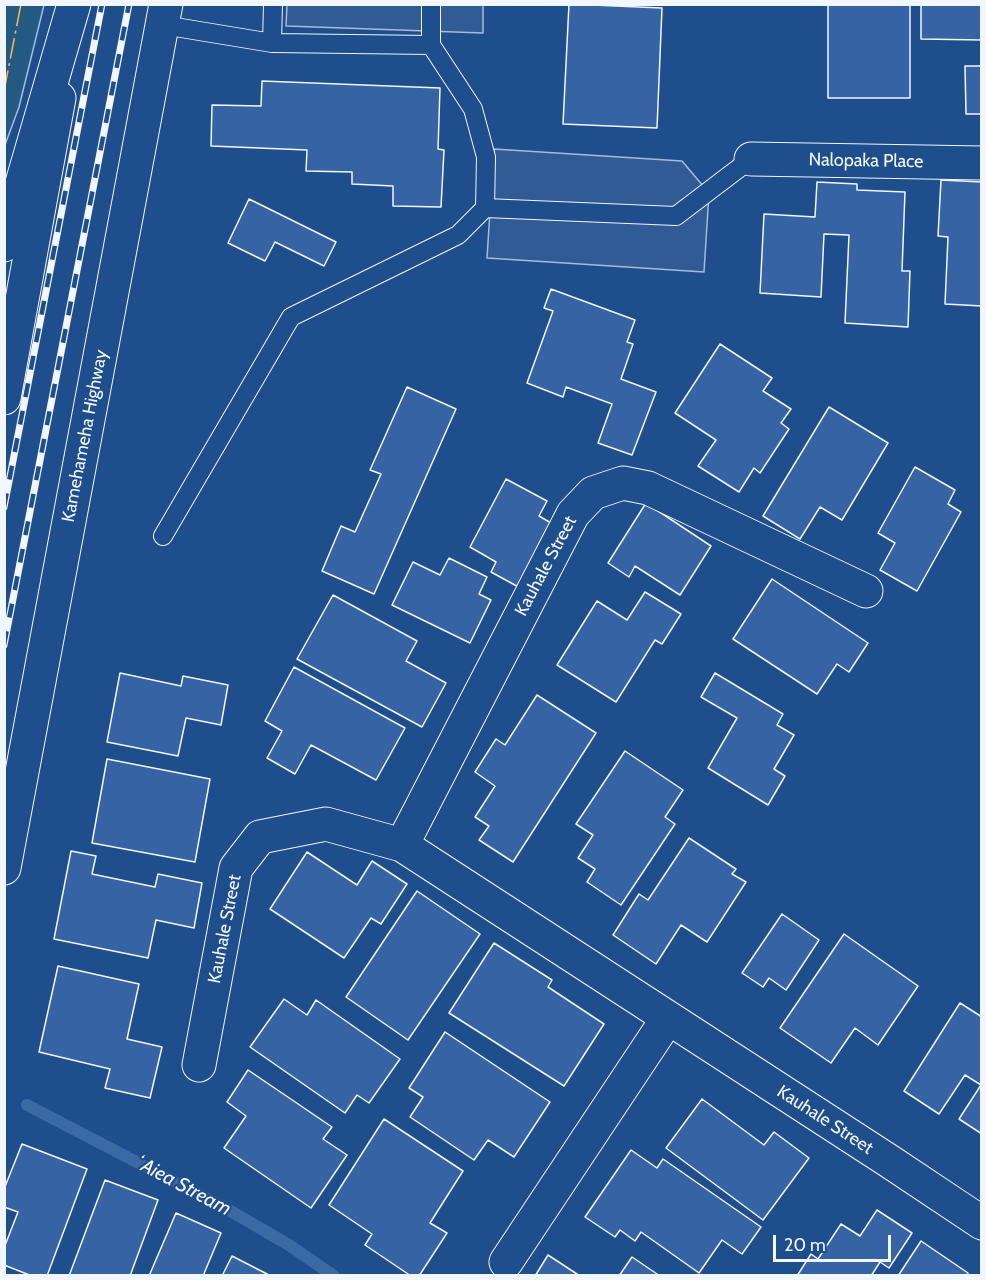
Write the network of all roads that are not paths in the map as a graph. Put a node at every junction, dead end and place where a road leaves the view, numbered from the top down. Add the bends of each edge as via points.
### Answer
1 (75, 4) edge
2 (273, 4) edge
3 (431, 4) edge
4 (165, 15) edge
5 (272, 43) junction
6 (431, 45) junction
7 (751, 159) joint
8 (981, 163) edge
9 (485, 207) junction
10 (4, 245) edge
11 (4, 398) edge
12 (164, 536) dead end
13 (866, 591) dead end
14 (402, 845) junction
15 (4, 868) edge
16 (668, 1018) junction
17 (200, 1065) dead end
18 (981, 1223) edge
19 (506, 1262) dead end

1 - 10 main road
1 - 11 main road
2 - 5 lane
3 - 6 lane
4 - 5 lane
4 - 15 main road, Kamehameha Highway
5 - 6 lane
6 - 9 lane via 473,109 486,157
7 - 8 main road, Nalopaka Place
7 - 9 lane via 676,216
9 - 12 lane via 458,235 291,317
13 - 14 main road, Kauhale Street via 648,488 623,483 593,493 573,514
14 - 16 main road, Kauhale Street
14 - 17 main road, Kauhale Street via 326,824 260,837 236,868
16 - 18 main road, Kauhale Street
16 - 19 main road

